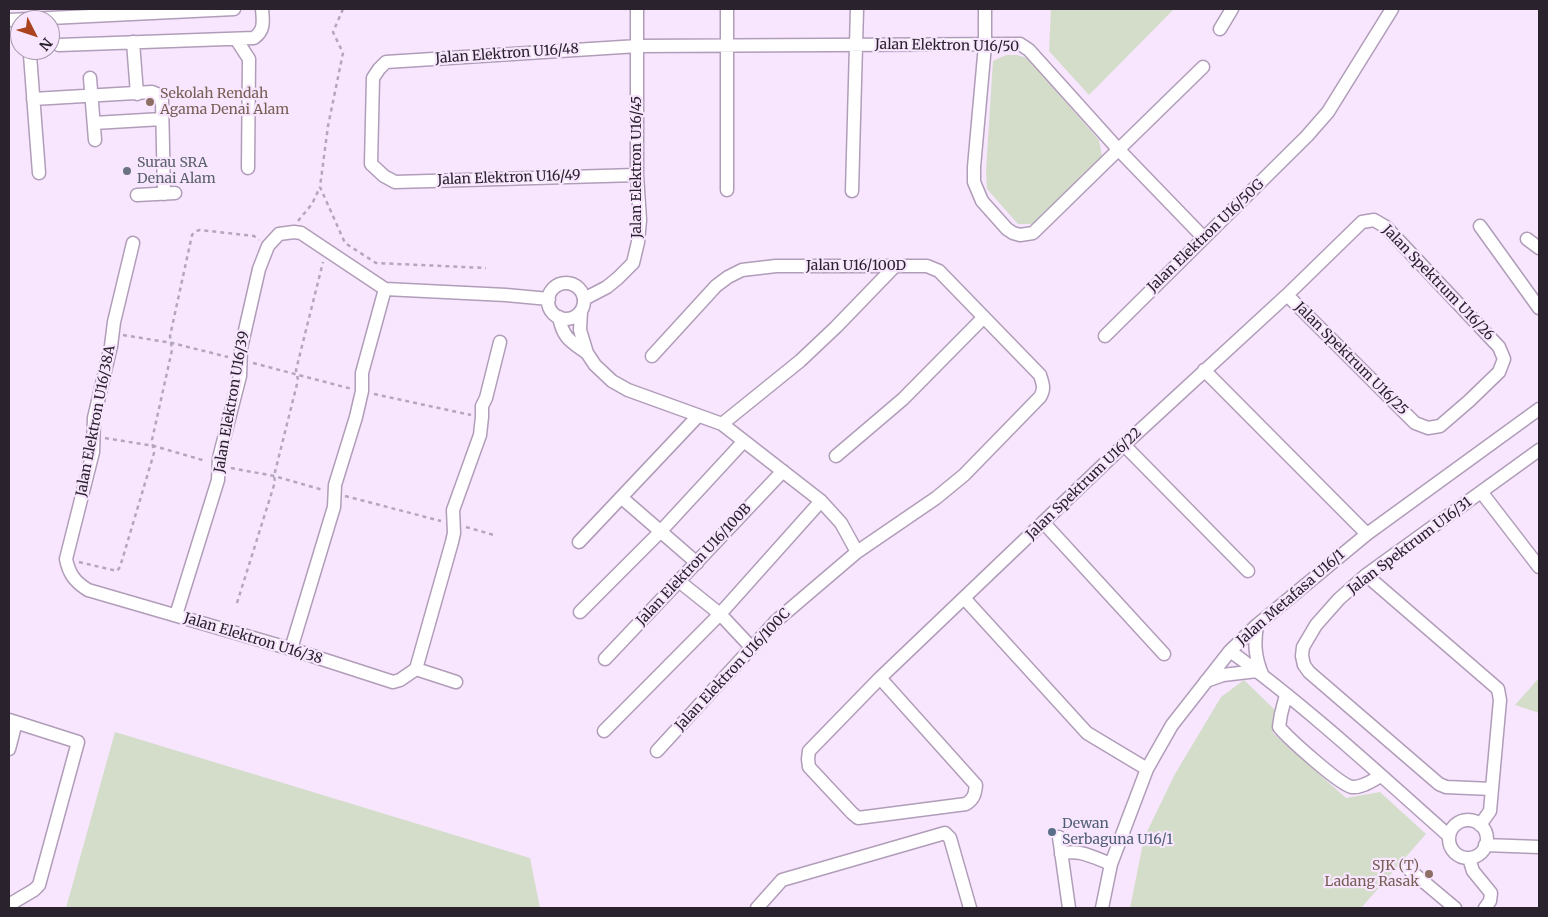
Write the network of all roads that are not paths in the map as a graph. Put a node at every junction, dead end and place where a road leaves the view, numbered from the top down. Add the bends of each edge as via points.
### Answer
1 (234, 9) edge
2 (262, 9) edge
3 (637, 9) edge
4 (727, 9) edge
5 (857, 9) edge
6 (985, 9) edge
7 (1232, 9) edge
8 (1392, 9) edge
9 (60, 15) edge
10 (1220, 29) dead end
11 (236, 39) junction
12 (133, 42) junction
13 (856, 44) junction
14 (60, 45) dead end
15 (985, 45) junction
16 (638, 46) junction
17 (727, 46) junction
18 (30, 60) edge
19 (1203, 67) dead end
20 (90, 78) dead end
21 (137, 94) junction
22 (92, 96) junction
23 (33, 100) junction
24 (162, 118) junction
25 (94, 123) junction
26 (95, 140) dead end
27 (1118, 149) junction
28 (248, 168) dead end
29 (39, 174) dead end
30 (636, 174) junction
31 (384, 176) joint
32 (727, 190) dead end
33 (852, 191) dead end
34 (137, 195) dead end
35 (1362, 222) joint
36 (1480, 226) dead end
37 (1204, 238) junction
38 (1527, 239) dead end
39 (133, 243) dead end
40 (1539, 248) edge
41 (895, 266) junction
42 (385, 288) junction
43 (1287, 295) junction
44 (549, 299) junction
45 (583, 305) junction
46 (1539, 308) edge
47 (559, 317) junction
48 (984, 317) junction
49 (1104, 336) dead end
50 (500, 342) dead end
51 (587, 353) junction
52 (652, 356) dead end
53 (1204, 370) junction
54 (1044, 384) joint
55 (1539, 409) edge
56 (698, 416) junction
57 (1415, 422) joint
58 (722, 424) junction
59 (744, 442) junction
60 (1124, 445) junction
61 (1539, 450) edge
62 (836, 456) dead end
63 (782, 471) junction
64 (1482, 493) junction
65 (622, 498) junction
66 (822, 501) junction
67 (1044, 522) junction
68 (660, 532) junction
69 (1367, 534) junction
70 (580, 542) dead end
71 (857, 552) junction
72 (697, 563) junction
73 (1539, 566) edge
74 (1248, 571) dead end
75 (1366, 575) junction
76 (680, 582) junction
77 (88, 590) joint
78 (964, 598) junction
79 (580, 612) dead end
80 (720, 614) junction
81 (176, 615) junction
82 (1256, 625) junction
83 (750, 647) junction
84 (291, 649) junction
85 (1230, 652) junction
86 (1164, 654) dead end
87 (605, 659) dead end
88 (416, 669) junction
89 (1260, 673) junction
90 (880, 678) junction
91 (1206, 681) junction
92 (456, 682) dead end
93 (1286, 695) junction
94 (12, 721) edge
95 (604, 731) dead end
96 (9, 748) edge
97 (657, 751) dead end
98 (1147, 770) junction
99 (1381, 776) junction
100 (1492, 789) junction
101 (1480, 825) junction
102 (1449, 836) junction
103 (1059, 837) dead end
104 (1485, 845) junction
105 (1539, 847) edge
106 (1061, 854) junction
107 (1468, 858) junction
108 (1111, 864) junction
109 (1406, 867) dead end
110 (9, 903) edge
111 (757, 908) edge
112 (970, 908) edge
113 (1069, 908) edge
114 (1102, 908) edge
115 (1455, 908) edge
116 (1485, 908) edge

1 - 9 street
2 - 11 street via 264,26 261,31 254,38
3 - 16 street, Jalan Elektron U16/45
4 - 17 street
5 - 13 street
6 - 15 street
7 - 10 street
8 - 37 street, Jalan Elektron U16/50G via 1328,112
11 - 12 street
11 - 28 street via 249,59
12 - 14 street
12 - 21 street
13 - 15 street, Jalan Elektron U16/50
13 - 17 street, Jalan Elektron U16/50
13 - 33 street
15 - 27 street, Jalan Elektron U16/50 via 1025,46
15 - 27 street via 974,182 982,201 1007,229 1020,235 1033,233
16 - 17 street, Jalan Elektron U16/50
16 - 30 street, Jalan Elektron U16/45
16 - 31 street, Jalan Elektron U16/48 via 386,62 373,78 371,164
17 - 32 street
18 - 23 street
19 - 27 street
20 - 22 street
21 - 22 street
21 - 24 street via 152,92 159,95
22 - 23 street
22 - 25 street
23 - 29 street
24 - 25 street
24 - 34 street via 169,193
25 - 26 street
27 - 37 street, Jalan Elektron U16/50
30 - 31 street, Jalan Elektron U16/49 via 395,182
30 - 45 street, Jalan Elektron U16/45 via 640,220 633,263
35 - 43 street, Jalan Spektrum U16/22
35 - 57 street, Jalan Spektrum U16/26 via 1374,220 1386,226 1499,347 1504,359 1499,372 1440,426 1428,428
36 - 46 street
37 - 49 street, Jalan Elektron U16/50G
38 - 40 street
39 - 77 street, Jalan Elektron U16/38A via 94,418 93,452 66,560 71,576
41 - 48 street, Jalan U16/100D via 927,266 940,271
41 - 52 street, Jalan U16/100D via 776,266 742,270 716,286
41 - 58 street via 800,360
42 - 44 street
42 - 81 street, Jalan Elektron U16/39 via 301,233 279,234 268,246 259,269 241,348 240,376 221,450 218,480
42 - 84 street via 362,372 362,392 356,417 335,485 334,507
43 - 53 street, Jalan Spektrum U16/22
43 - 57 street, Jalan Spektrum U16/25
44 - 45 street via 558,285 570,283 579,289
44 - 47 street via 550,310
45 - 47 street via 574,318
45 - 51 street via 580,330
47 - 51 street via 562,332
48 - 54 street, Jalan U16/100D via 1040,375
48 - 62 street via 903,399
50 - 88 street via 482,406 480,435 453,510 452,542
51 - 56 street via 612,381
53 - 60 street, Jalan Spektrum U16/22
53 - 69 street
54 - 71 street, Jalan Elektron U16/100C via 1040,397 964,475
55 - 69 street, Jalan Metafasa U16/1
56 - 58 street
56 - 65 street
58 - 59 street
59 - 63 street
59 - 68 street
60 - 67 street, Jalan Spektrum U16/22
60 - 74 street
61 - 64 street, Jalan Spektrum U16/31
63 - 66 street
63 - 72 street, Jalan Elektron U16/100B
64 - 73 street
64 - 75 street, Jalan Spektrum U16/31
65 - 68 street
65 - 70 street
66 - 71 street via 841,523
66 - 80 street
67 - 78 street, Jalan Spektrum U16/22
67 - 86 street
68 - 72 street
68 - 79 street
69 - 82 street, Jalan Metafasa U16/1
71 - 83 street, Jalan Elektron U16/100C via 776,620
72 - 76 street, Jalan Elektron U16/100B
75 - 100 street via 1498,689 1500,700
75 - 100 street, Jalan Spektrum U16/31 via 1308,636 1303,647 1304,665 1439,784
76 - 80 street
76 - 87 street, Jalan Elektron U16/100B
77 - 81 street, Jalan Elektron U16/38
78 - 90 street, Jalan Spektrum U16/22
78 - 98 street via 1087,733
80 - 83 street
80 - 95 street
81 - 84 street, Jalan Elektron U16/38
82 - 85 street, Jalan Metafasa U16/1
82 - 89 street via 1254,643
83 - 97 street, Jalan Elektron U16/100C
84 - 88 street, Jalan Elektron U16/38 via 393,682
85 - 89 street
85 - 91 street, Jalan Metafasa U16/1
88 - 92 street
89 - 91 street via 1223,675
89 - 93 street
90 - 90 street, Jalan Spektrum U16/22 via 810,751 809,767 858,818 972,801 976,785
91 - 98 street, Jalan Metafasa U16/1 via 1172,724
93 - 99 street
93 - 99 street via 1279,727 1341,781 1354,787
94 - 96 street
94 - 110 street via 78,742 38,885
98 - 108 street, Jalan Metafasa U16/1
99 - 102 street
100 - 101 street via 1490,811
101 - 102 street via 1464,821 1454,826
101 - 104 street via 1486,834
102 - 107 street via 1454,852
103 - 106 street
104 - 105 street
104 - 107 street via 1479,854
106 - 108 street via 1070,850
106 - 113 street
107 - 116 street via 1473,871 1491,892
108 - 114 street, Jalan Metafasa U16/1
109 - 115 street
111 - 112 street via 782,880 944,834 950,838

